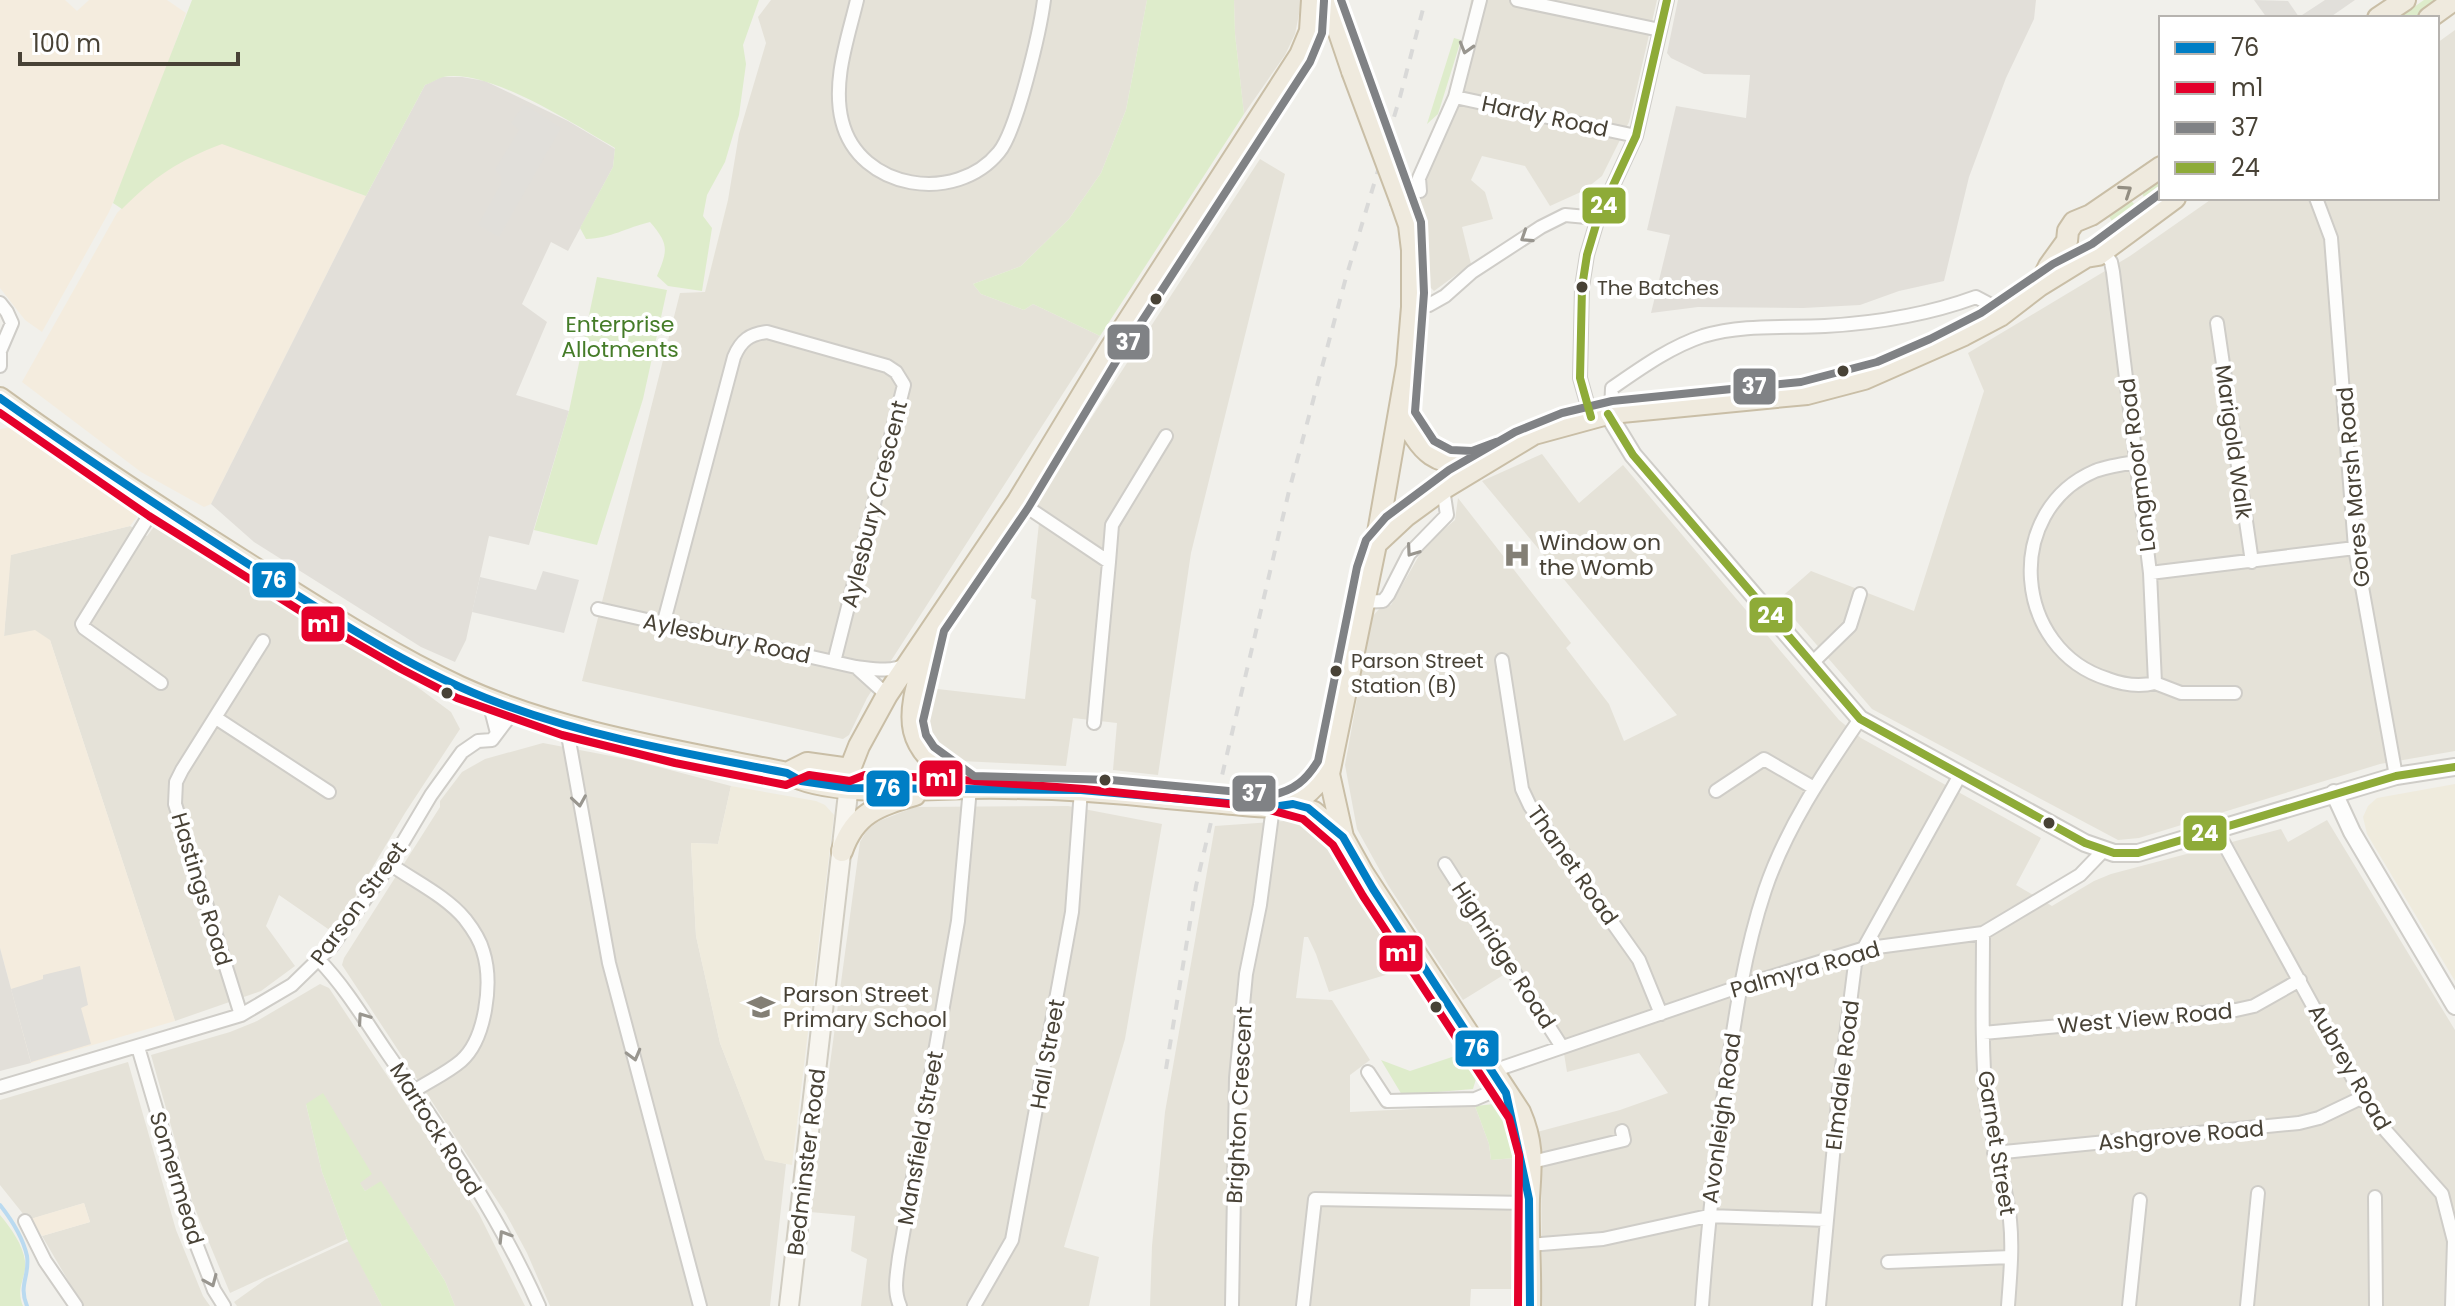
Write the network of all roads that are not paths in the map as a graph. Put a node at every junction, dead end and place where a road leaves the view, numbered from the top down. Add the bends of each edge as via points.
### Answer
1 (857, 0) edge
2 (1044, 0) edge
3 (1312, 0) edge
4 (1328, 0) edge
5 (1480, 0) edge
6 (1517, 0) edge
7 (1667, 0) edge
8 (2405, 0) edge
9 (2454, 0) edge
10 (2381, 16) edge
11 (2432, 16) edge
12 (1660, 30) junction
13 (1300, 55) junction
14 (1352, 71) junction
15 (1455, 97) junction
16 (1636, 136) junction
17 (2159, 168) edge
18 (1410, 196) junction
19 (2172, 200) edge
20 (2317, 200) edge
21 (2091, 215) junction
22 (1598, 218) junction
23 (2067, 241) junction
24 (2099, 251) junction
25 (2039, 286) junction
26 (0, 303) edge
27 (1412, 307) junction
28 (2000, 316) junction
29 (2217, 323) dead end
30 (0, 366) edge
31 (0, 398) edge
32 (1401, 411) junction
33 (1603, 415) junction
34 (1166, 436) dead end
35 (1487, 461) junction
36 (2137, 462) junction
37 (1443, 489) junction
38 (1018, 501) junction
39 (155, 506) junction
40 (1376, 544) junction
41 (2355, 548) junction
42 (1109, 562) junction
43 (2252, 562) junction
44 (2150, 573) junction
45 (1860, 594) dead end
46 (1363, 602) junction
47 (598, 609) dead end
48 (663, 625) junction
49 (933, 626) junction
50 (263, 641) dead end
51 (1502, 660) dead end
52 (834, 662) junction
53 (908, 663) junction
54 (1812, 663) junction
55 (856, 667) junction
56 (161, 683) dead end
57 (2155, 683) junction
58 (2235, 693) dead end
59 (887, 695) junction
60 (488, 698) junction
61 (516, 708) junction
62 (216, 718) junction
63 (1860, 719) junction
64 (911, 721) junction
65 (1094, 723) dead end
66 (566, 724) junction
67 (497, 733) junction
68 (1329, 765) junction
69 (2455, 767) edge
70 (1960, 775) junction
71 (2396, 776) junction
72 (850, 778) junction
73 (970, 788) junction
74 (1814, 788) junction
75 (930, 790) junction
76 (1081, 790) junction
77 (1716, 791) dead end
78 (329, 792) dead end
79 (2334, 793) junction
80 (1279, 813) junction
81 (2217, 831) junction
82 (1343, 837) junction
83 (2104, 850) junction
84 (842, 851) junction
85 (390, 864) junction
86 (1445, 864) dead end
87 (1983, 933) junction
88 (1862, 949) junction
89 (319, 960) junction
90 (2300, 980) junction
91 (1741, 986) junction
92 (2455, 1006) edge
93 (1661, 1014) junction
94 (241, 1015) junction
95 (1983, 1033) junction
96 (138, 1047) junction
97 (1562, 1047) junction
98 (1368, 1072) dead end
99 (1500, 1084) junction
100 (0, 1087) edge
101 (414, 1091) junction
102 (2363, 1097) junction
103 (1622, 1131) dead end
104 (1588, 1148) junction
105 (1994, 1153) junction
106 (1532, 1162) junction
107 (1592, 1163) dead end
108 (2258, 1193) dead end
109 (2375, 1197) dead end
110 (2140, 1200) dead end
111 (1529, 1201) junction
112 (1708, 1216) junction
113 (1827, 1220) junction
114 (25, 1221) dead end
115 (1529, 1245) junction
116 (2011, 1257) junction
117 (1888, 1262) dead end
118 (898, 1301) edge
119 (76, 1306) edge
120 (224, 1306) edge
121 (539, 1306) edge
122 (700, 1306) edge
123 (789, 1306) edge
124 (974, 1306) edge
125 (1232, 1306) edge
126 (1303, 1306) edge
127 (1530, 1306) edge
128 (1702, 1306) edge
129 (1819, 1306) edge
130 (2008, 1306) edge
131 (2129, 1306) edge
132 (2247, 1306) edge
133 (2376, 1306) edge
134 (2452, 1306) edge

1 - 2 street via 840,81 842,123 850,140 881,171 896,180 934,185 967,177 1003,147
3 - 13 highway, Bedminster Road via 1310,31
4 - 14 highway
5 -> 15 street
6 - 12 street
7 - 12 street
8 - 10 highway
9 - 11 highway
12 - 16 street
13 - 14 highway via 1319,42 1330,44
13 - 38 highway, Bedminster Road
14 - 18 highway, bridge
15 - 16 street, Hardy Road
15 - 18 street
16 - 22 street
21 -> 17 highway
18 - 27 highway
19 - 24 highway
20 - 41 street, Gores Marsh Road via 2331,238 2335,269
21 - 23 highway via 2074,222
21 - 24 highway via 2108,232
22 -> 27 street via 1565,215 1472,272 1445,296
22 - 33 street via 1582,287 1580,378
23 - 24 highway via 2074,253
23 - 25 highway
24 - 25 highway
24 - 36 street, Longmoor Road via 2113,272
25 - 28 highway
26 - 30 street via 12,323 0,351
27 - 32 highway
28 - 33 highway via 1864,379 1807,394
28 - 33 street via 1976,297 1887,321 1740,328 1701,337 1653,359 1612,388
29 - 43 street, Marigold Walk
31 - 39 highway
32 - 35 highway via 1420,445 1440,460
32 - 40 highway
33 - 35 highway via 1534,434
33 - 54 street
34 - 42 street via 1112,525
35 - 37 highway
36 - 44 street, Longmoor Road
36 - 57 street via 2095,471 2066,492 2041,525 2030,563 2041,624 2063,653 2099,677 2134,685
37 - 40 highway
37 -> 46 street via 1447,515 1417,542 1383,601
38 - 42 street
38 - 49 highway, Bedminster Road
39 - 56 street via 82,624
39 - 60 highway via 313,605
40 - 46 highway
41 - 43 street
41 - 71 street, Gores Marsh Road
42 - 65 street
43 - 44 street
44 - 57 street, Longmoor Road
45 - 54 street via 1850,626
46 - 68 highway
47 - 48 street, Aylesbury Road
48 - 52 street, Aylesbury Road
48 - 52 street, Aylesbury Crescent via 738,345 767,332 887,366 904,385
49 - 53 highway, Bedminster Road
49 - 64 highway
50 - 62 street, Hastings Road
51 - 93 street, Thanet Road via 1522,789 1639,960
52 - 55 street, Aylesbury Road
53 - 55 street, Aylesbury Road via 886,670
53 - 59 highway, Bedminster Road
54 - 63 street
55 - 59 street, Aylesbury Road
57 - 58 street via 2181,693
59 - 64 highway
59 - 72 highway, Bedminster Road via 859,746
60 - 61 highway
60 - 67 street
61 - 66 highway
61 - 67 street, Parson Street
62 - 78 street
62 - 94 street, Hastings Road via 176,782 175,804
63 - 70 street
63 - 74 street, Avonleigh Road
64 - 73 highway via 924,755
66 - 72 highway via 787,773 807,763
66 -> 122 street via 609,963
67 - 85 street, Parson Street via 462,752
68 - 80 highway via 1317,786
68 - 82 highway
69 - 71 street
70 - 83 street
70 - 88 street, Elmdale Road
71 - 79 street
72 - 75 highway
72 - 84 main road, Bedminster Road
73 - 75 highway
73 - 76 highway
73 - 118 street, Mansfield Street via 958,921 899,1257
74 - 77 street via 1764,759
74 - 91 street, Avonleigh Road via 1766,888
75 - 84 highway via 870,812 852,828
76 - 80 highway, bridge
76 - 124 street, Hall Street via 1072,912 1012,1240
79 - 81 street
79 - 92 street
80 - 82 highway via 1314,812
80 - 125 street, Brighton Crescent via 1246,974 1236,1078
81 - 83 street via 2138,853
81 - 90 street, Aubrey Road
82 - 99 highway
83 - 87 street, Palmyra Road via 2080,875
84 - 123 main road, Bedminster Road
85 - 89 street, Parson Street
85 - 101 street via 464,917 483,951 486,972 485,1013 468,1053
86 - 97 street, Highridge Road
87 - 88 street, Palmyra Road
87 - 95 street, Garnet Street
88 - 91 street, Palmyra Road
88 - 113 street, Elmdale Road via 1855,964
89 - 94 street, Parson Street via 292,985
101 -> 89 street, Martock Road
90 - 95 street, West View Road via 2254,1006 2236,1010
90 - 102 street, Aubrey Road
91 - 93 street, Palmyra Road
91 - 112 street, Avonleigh Road
93 - 97 street, Palmyra Road
94 - 96 street, Parson Street
95 - 105 street, Garnet Street
96 - 100 street, Parson Street
96 -> 120 street, Somermead via 195,1241
97 - 99 street, Palmyra Road
98 - 99 street, Palmyra Road via 1387,1101 1475,1099
99 - 106 highway via 1520,1112
99 - 111 highway
121 -> 101 street, Martock Road via 516,1256
102 - 105 street, Ashgrove Road via 2299,1123
102 - 134 street, Aubrey Road via 2442,1194 2454,1241
103 - 104 street via 1624,1140
104 - 106 street
104 - 107 street
105 - 116 street, Garnet Street via 2010,1219
106 - 111 highway
108 - 132 street
109 - 133 street
110 - 131 street
111 - 115 highway
111 - 126 street via 1315,1199
112 - 113 street
112 - 115 street via 1603,1239
112 - 128 street, Avonleigh Road
113 - 129 street, Elmdale Road
114 - 119 street
115 - 127 highway
116 - 117 street
116 - 130 street, Garnet Street

